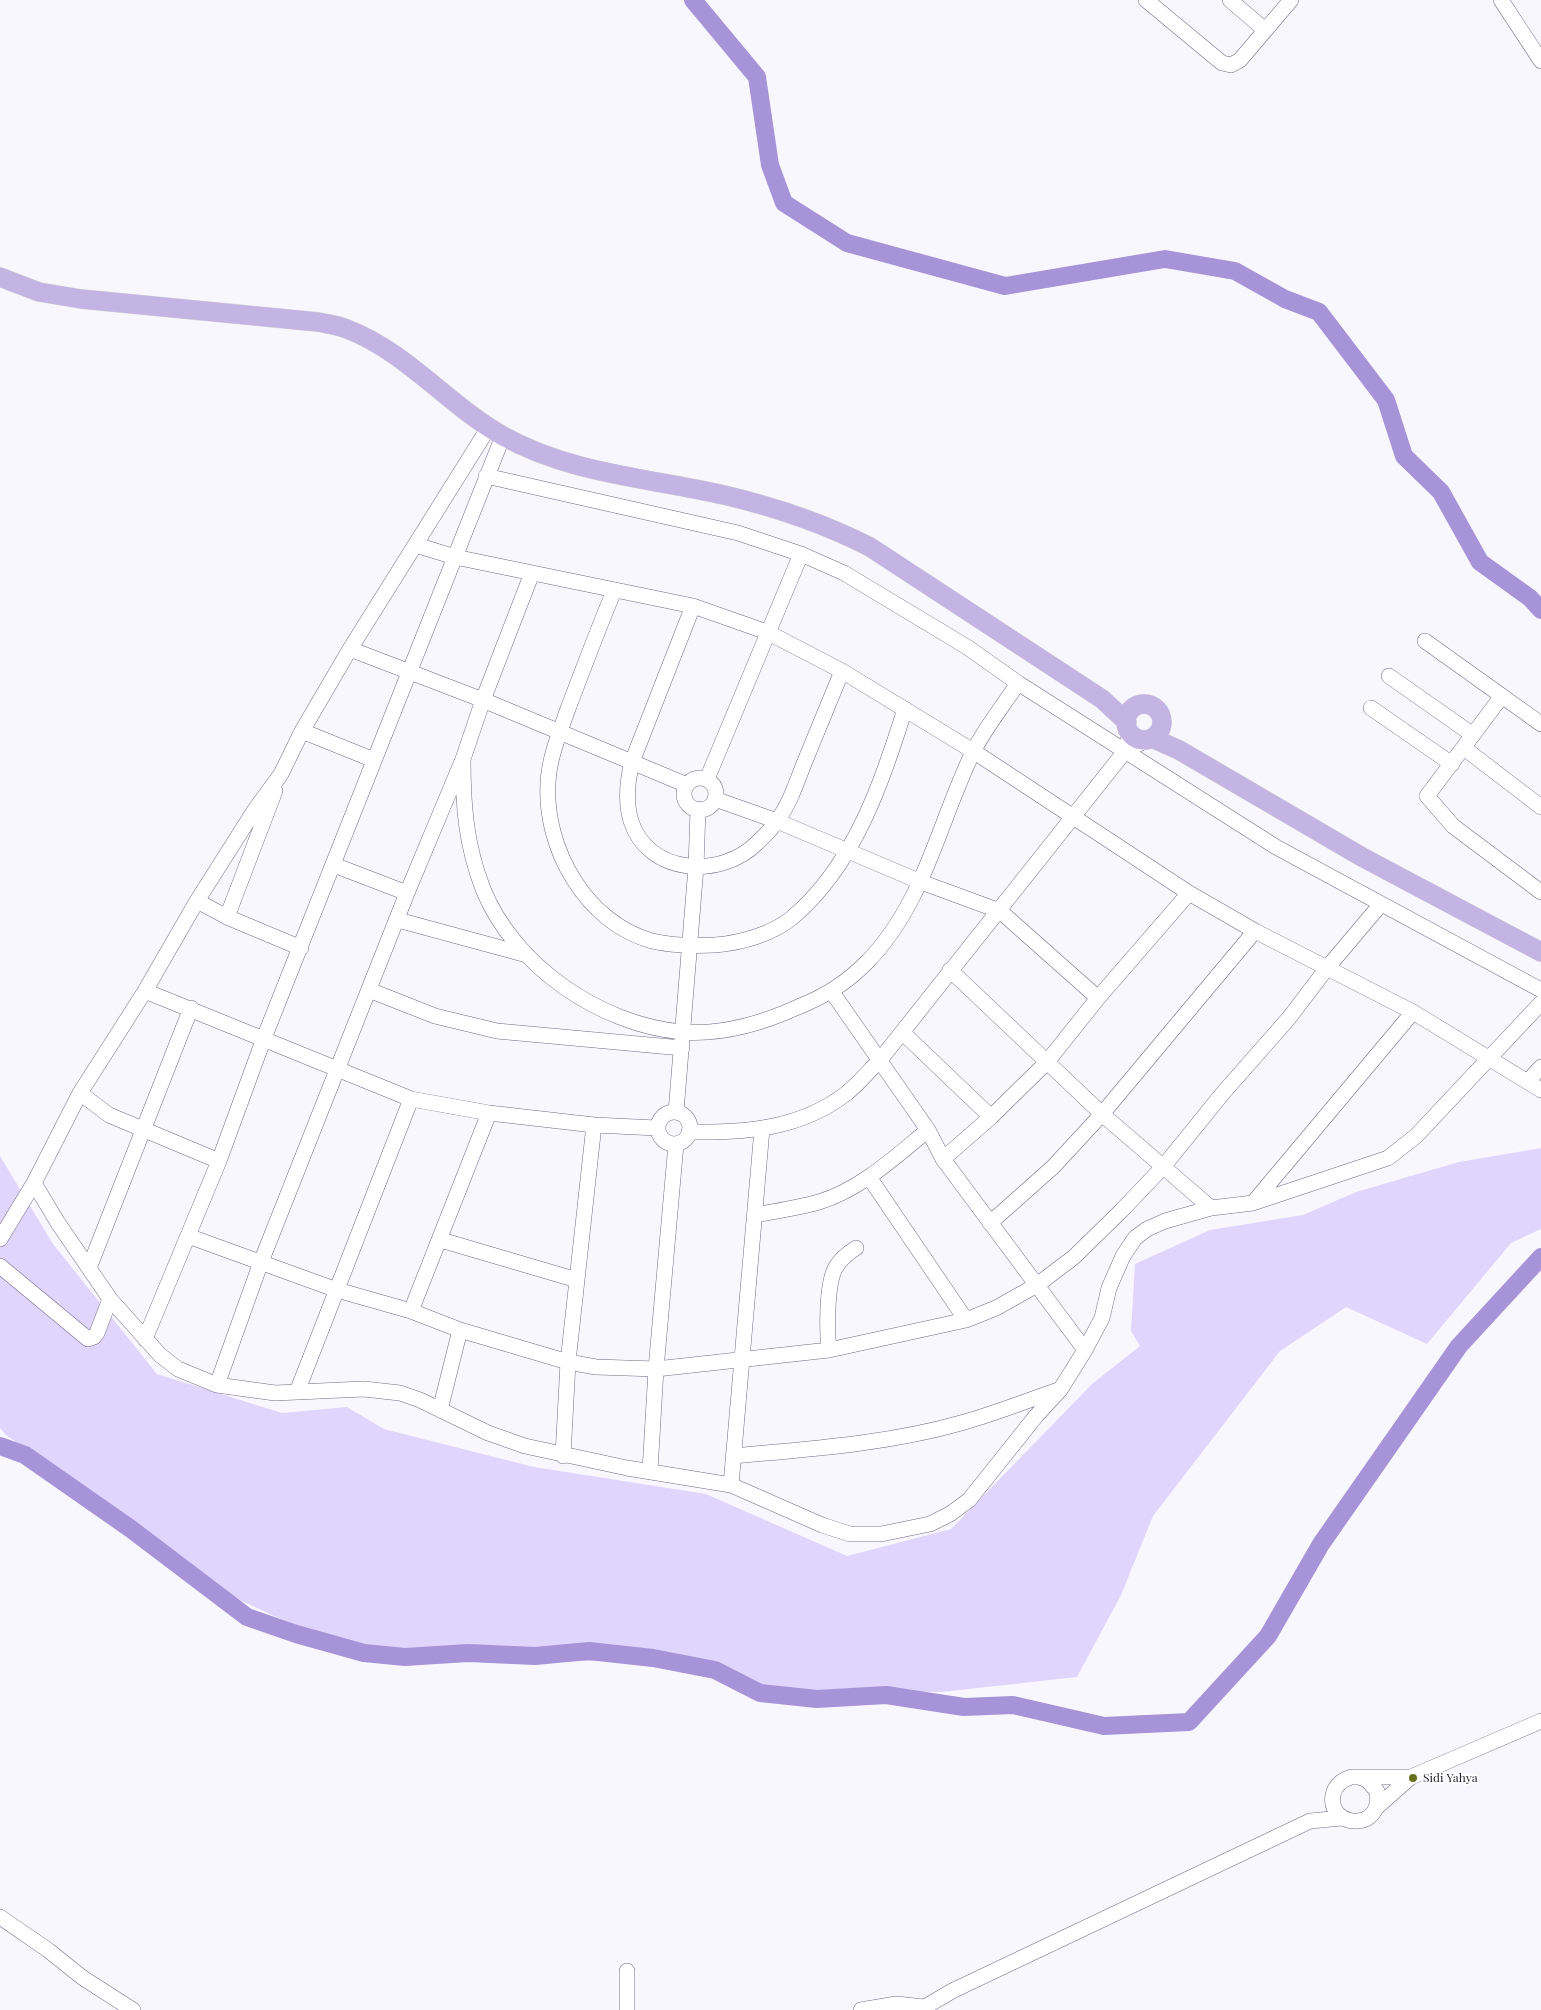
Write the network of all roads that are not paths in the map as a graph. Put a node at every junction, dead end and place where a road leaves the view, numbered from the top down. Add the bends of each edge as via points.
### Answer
1 (1146, 0) edge
2 (1230, 0) edge
3 (1291, 0) edge
4 (1500, 0) edge
5 (1265, 30) junction
6 (1541, 61) edge
7 (0, 277) edge
8 (496, 431) junction
9 (486, 476) junction
10 (416, 544) junction
11 (801, 554) junction
12 (455, 557) junction
13 (532, 573) junction
14 (614, 590) junction
15 (693, 606) junction
16 (768, 632) junction
17 (1425, 641) dead end
18 (350, 649) junction
19 (842, 671) junction
20 (409, 672) junction
21 (1389, 676) dead end
22 (1018, 684) junction
23 (1502, 696) junction
24 (1102, 699) junction
25 (483, 700) junction
26 (1136, 706) junction
27 (1371, 708) dead end
28 (905, 709) junction
29 (1541, 724) edge
30 (1128, 727) junction
31 (302, 731) junction
32 (560, 732) junction
33 (1154, 734) junction
34 (1473, 735) junction
35 (1464, 748) junction
36 (1126, 750) junction
37 (973, 752) junction
38 (464, 759) junction
39 (374, 760) junction
40 (632, 762) junction
41 (1452, 764) junction
42 (281, 774) junction
43 (707, 779) junction
44 (687, 785) junction
45 (715, 798) junction
46 (1541, 807) edge
47 (698, 809) junction
48 (1075, 817) junction
49 (778, 820) junction
50 (848, 851) junction
51 (334, 865) junction
52 (696, 867) junction
53 (921, 882) junction
54 (1541, 892) edge
55 (407, 893) junction
56 (1188, 893) junction
57 (197, 900) junction
58 (1381, 904) junction
59 (1000, 911) junction
60 (227, 917) junction
61 (398, 920) junction
62 (1255, 931) junction
63 (690, 946) junction
64 (301, 948) junction
65 (1541, 952) edge
66 (527, 955) junction
67 (1327, 968) junction
68 (950, 970) junction
69 (370, 990) junction
70 (1541, 990) edge
71 (146, 991) junction
72 (832, 992) junction
73 (1098, 998) junction
74 (1541, 1003) edge
75 (191, 1008) junction
76 (1413, 1012) junction
77 (684, 1032) junction
78 (902, 1032) junction
79 (264, 1038) junction
80 (682, 1048) junction
81 (1489, 1057) junction
82 (880, 1060) junction
83 (1048, 1062) junction
84 (1541, 1067) edge
85 (338, 1070) junction
86 (1528, 1081) junction
87 (1541, 1090) edge
88 (80, 1093) junction
89 (411, 1099) junction
90 (676, 1112) junction
91 (489, 1113) junction
92 (1102, 1114) junction
93 (991, 1117) junction
94 (594, 1125) junction
95 (657, 1128) junction
96 (762, 1129) junction
97 (143, 1130) junction
98 (928, 1130) junction
99 (689, 1132) junction
100 (676, 1144) junction
101 (943, 1158) junction
102 (219, 1161) junction
103 (1163, 1167) junction
104 (869, 1178) junction
105 (34, 1183) junction
106 (1253, 1203) junction
107 (1212, 1208) junction
108 (755, 1215) junction
109 (990, 1223) junction
110 (188, 1236) junction
111 (0, 1239) edge
112 (441, 1240) junction
113 (856, 1248) dead end
114 (260, 1262) junction
115 (0, 1266) edge
116 (89, 1268) junction
117 (577, 1280) junction
118 (1037, 1285) junction
119 (337, 1290) junction
120 (110, 1298) junction
121 (412, 1311) junction
122 (966, 1320) junction
123 (460, 1330) junction
124 (145, 1339) junction
125 (829, 1350) junction
126 (1085, 1350) junction
127 (742, 1359) junction
128 (568, 1362) junction
129 (656, 1369) junction
130 (217, 1385) junction
131 (1060, 1390) junction
132 (297, 1392) junction
133 (440, 1410) junction
134 (563, 1456) junction
135 (732, 1456) junction
136 (650, 1471) junction
137 (731, 1485) junction
138 (1541, 1720) edge
139 (1359, 1777) junction
140 (1411, 1777) junction
141 (1333, 1799) junction
142 (1377, 1807) junction
143 (1342, 1818) junction
144 (1310, 1821) junction
145 (0, 1917) edge
146 (626, 1971) dead end
147 (922, 2009) edge
148 (133, 2010) edge
149 (628, 2010) edge
150 (862, 2010) edge

1 - 5 street via 1227,65 1236,64
2 - 5 street
3 - 5 street
4 - 6 street
7 - 8 main road via 39,292 81,299 318,322 346,328 375,342
8 - 9 street
8 - 10 street
8 - 24 main road via 534,451 597,471 724,495 795,514 843,534 870,547
9 - 11 street via 738,533
9 - 12 street
10 - 12 street
10 - 18 street
11 - 16 street
11 - 22 street via 871,588 967,647
12 - 13 street
12 - 20 street
13 - 14 street
13 - 25 street
14 - 15 street
14 - 32 street
15 - 16 street
15 - 40 street
16 - 19 street
16 - 43 street
17 - 23 street
18 - 20 street
18 - 31 street
19 - 28 street
19 - 49 street
20 - 25 street
20 - 39 street
21 - 34 street
22 - 36 street
22 - 37 street
23 - 29 street
23 - 34 street
24 - 26 main road
24 - 30 main road
25 - 32 street
25 - 38 street
26 - 30 main road via 1131,710
26 - 33 main road via 1155,707 1162,719
27 - 41 street
28 - 37 street
28 - 50 street via 864,822
30 - 33 main road via 1137,738
30 - 36 street
31 - 39 street
31 - 42 street
32 - 40 street
32 - 63 street via 548,781 552,831 564,864 586,898 622,927 651,940
33 - 36 street
33 - 65 main road via 1362,857
34 - 35 street
35 - 41 street
35 - 46 street
36 - 48 street
36 - 58 street via 1276,847
37 - 48 street
37 - 53 street
38 - 55 street
38 - 66 street via 463,809 469,845 484,891 501,921
39 - 51 street
40 - 44 street
40 - 52 street via 626,784 631,822 640,838 656,854 677,864
41 - 54 street via 1427,796 1453,826
42 - 57 street
42 - 60 street
43 - 44 street via 696,778
43 - 45 street via 714,787
44 - 47 street via 686,800
45 - 47 street via 708,807
45 - 49 street
47 - 52 street
48 - 56 street
48 - 59 street
49 - 50 street
49 - 52 street via 744,855 728,863
50 - 53 street
50 - 63 street via 829,878 791,918 748,939
51 - 55 street
51 - 64 street
52 - 63 street
53 - 59 street
53 - 72 street via 885,943 865,965
55 - 61 street
56 - 62 street
56 - 73 street
57 - 60 street
57 - 71 street
58 - 67 street
58 - 70 street
59 - 68 street
59 - 73 street
60 - 64 street
61 - 66 street
61 - 69 street
62 - 67 street
62 - 92 street
63 - 77 street
64 - 79 street
66 - 77 street via 567,990 605,1012 644,1026
67 - 76 street
67 - 103 street
68 - 78 street
68 - 83 street
69 - 80 street via 435,1016 497,1030
69 - 85 street
71 - 75 street
71 - 88 street
72 - 77 street via 776,1017 750,1024
72 - 82 street
73 - 83 street
74 - 81 street
75 - 79 street
75 - 97 street
76 - 81 street
76 - 106 street
77 - 80 street
78 - 82 street
78 - 93 street
79 - 85 street
79 - 102 street
80 - 90 street
81 - 86 street
81 - 106 street via 1416,1136 1388,1158
82 - 96 street via 847,1093 816,1112
82 - 98 street
83 - 92 street
83 - 93 street
84 - 86 street
85 - 89 street
85 - 114 street
86 - 87 street
88 - 97 street via 109,1115
88 - 105 street
89 - 91 street
89 - 119 street
90 - 95 street via 661,1118
90 - 99 street via 687,1119
91 - 94 street
91 - 112 street
92 - 103 street
92 - 109 street via 1053,1167
93 - 101 street
94 - 95 street
94 - 117 street
95 - 100 street via 661,1138
96 - 99 street via 729,1133
96 - 108 street
97 - 102 street
97 - 116 street
98 - 101 street
98 - 104 street
99 - 100 street
100 - 129 street
101 - 109 street
102 - 110 street
103 - 107 street
103 - 118 street via 1074,1257
104 - 108 street via 819,1202
104 - 122 street
105 - 111 street
105 - 116 street
106 - 107 street
107 - 126 street via 1165,1221 1134,1238 1109,1288 1102,1318
108 - 127 street
109 - 118 street
110 - 114 street
110 - 124 street
112 - 117 street
112 - 121 street
113 - 125 street via 834,1268 828,1302
114 - 119 street
114 - 130 street
115 - 120 street via 88,1338 97,1332
116 - 120 street
117 - 128 street
118 - 122 street via 996,1308
118 - 126 street
119 - 121 street
119 - 132 street
120 - 124 street
121 - 123 street
122 - 125 street
123 - 128 street
123 - 133 street
124 - 130 street via 178,1369
125 - 127 street
126 - 131 street
127 - 129 street
127 - 135 street
128 - 129 street via 615,1369
128 - 134 street
129 - 136 street
130 - 132 street via 275,1393
131 - 135 street via 961,1423 912,1433 843,1446
131 - 137 street via 969,1500 930,1524 881,1534 850,1534
132 - 133 street via 381,1389 420,1400
133 - 134 street via 488,1433
134 - 136 street
135 - 137 street
136 - 137 street
138 - 140 street
139 - 140 street
139 - 141 street via 1344,1779 1338,1784
139 - 142 street via 1367,1780 1376,1791
140 - 142 street
141 - 143 street
141 - 144 street
142 - 143 street via 1362,1821
143 - 144 street
144 - 147 street via 952,1990
145 - 148 street
146 - 149 street
147 - 150 street via 896,2004

